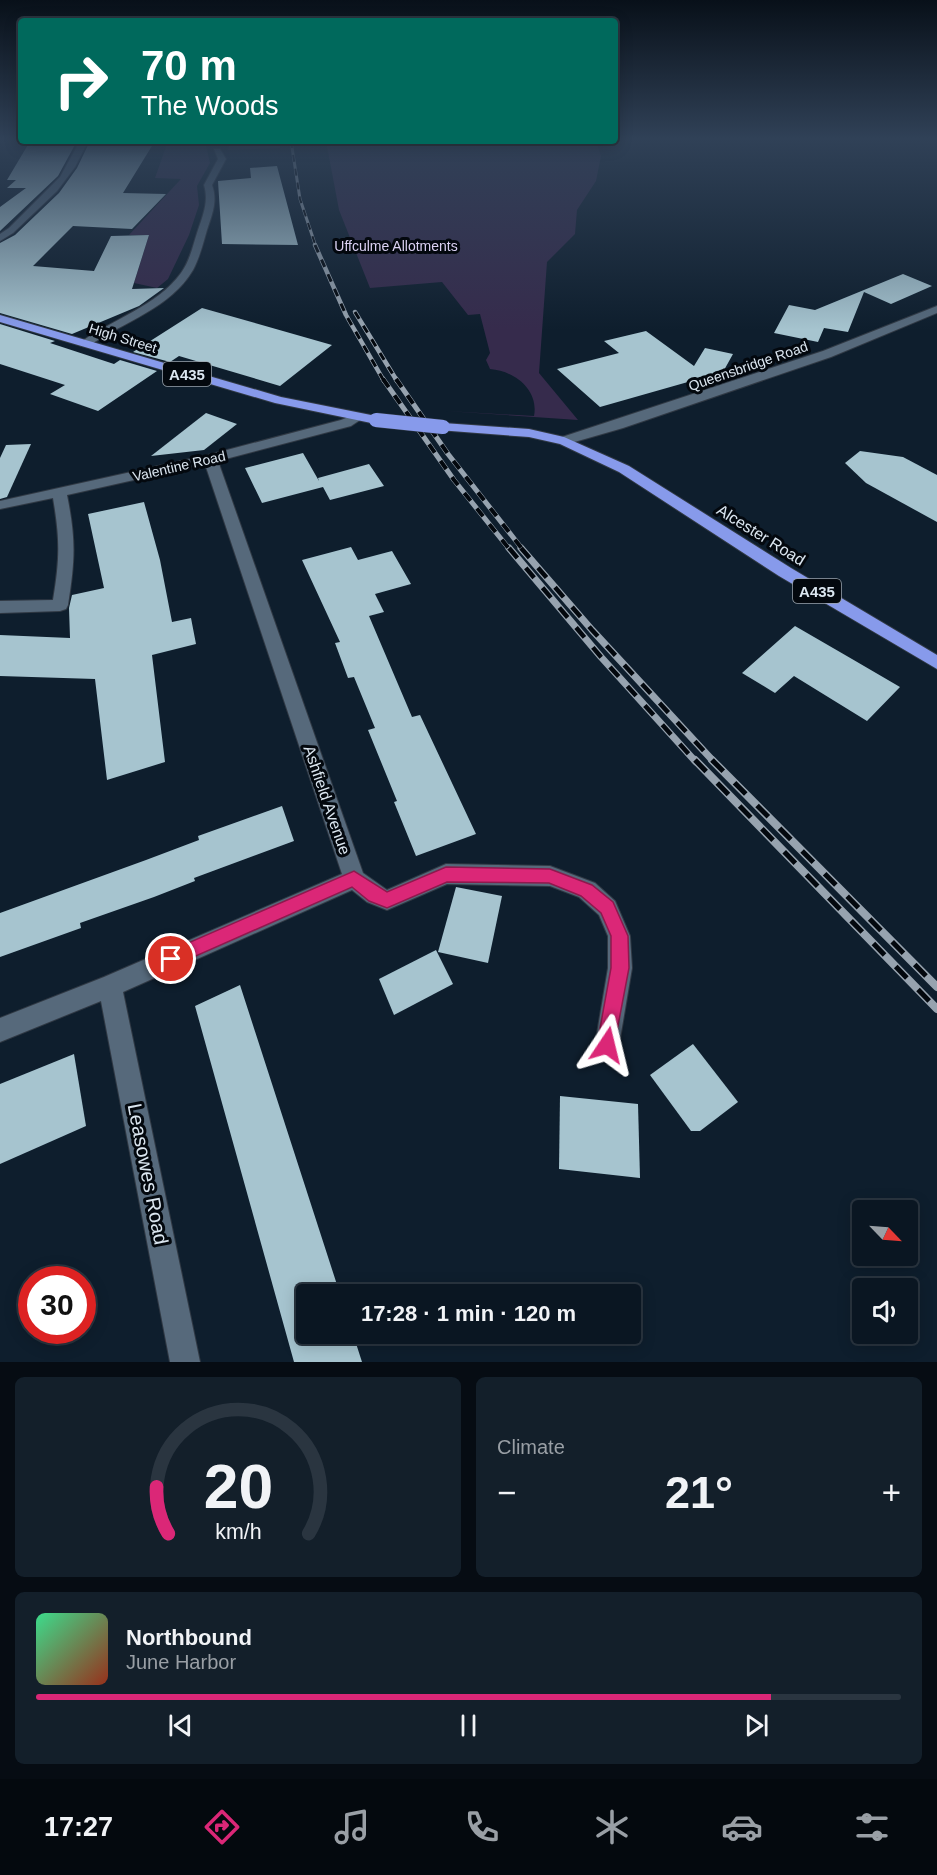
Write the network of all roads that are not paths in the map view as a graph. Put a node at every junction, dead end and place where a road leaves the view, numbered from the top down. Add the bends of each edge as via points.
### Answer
1 (42, 203) edge
2 (211, 203) edge
3 (0, 238) edge
4 (937, 309) edge
5 (0, 318) edge
6 (85, 344) junction
7 (356, 418) junction
8 (564, 441) junction
9 (210, 459) junction
10 (59, 494) junction
11 (0, 505) edge
12 (0, 607) edge
13 (937, 663) edge
14 (354, 879) junction
15 (110, 986) junction
16 (0, 1030) edge
17 (607, 1045) dead end
18 (185, 1362) edge

1 - 3 street
2 - 6 street via 193,262 172,290
4 - 8 street, Queensbridge Road via 827,354
5 - 6 highway, High Street / A435
6 - 7 highway, High Street / A435
7 - 8 highway, High Street / A435, bridge via 529,433
7 - 9 street, Valentine Road
8 - 13 highway, Alcester Road / A435 via 624,469
9 - 10 street, Valentine Road
9 - 14 street, Ashfield Avenue
10 - 11 street, Valentine Road
10 - 12 street via 67,544 60,605
14 - 15 street
14 - 17 street via 387,900 446,874 550,876 586,890 607,908 619,936 620,968
15 - 16 street
15 - 18 street, Leasowes Road

